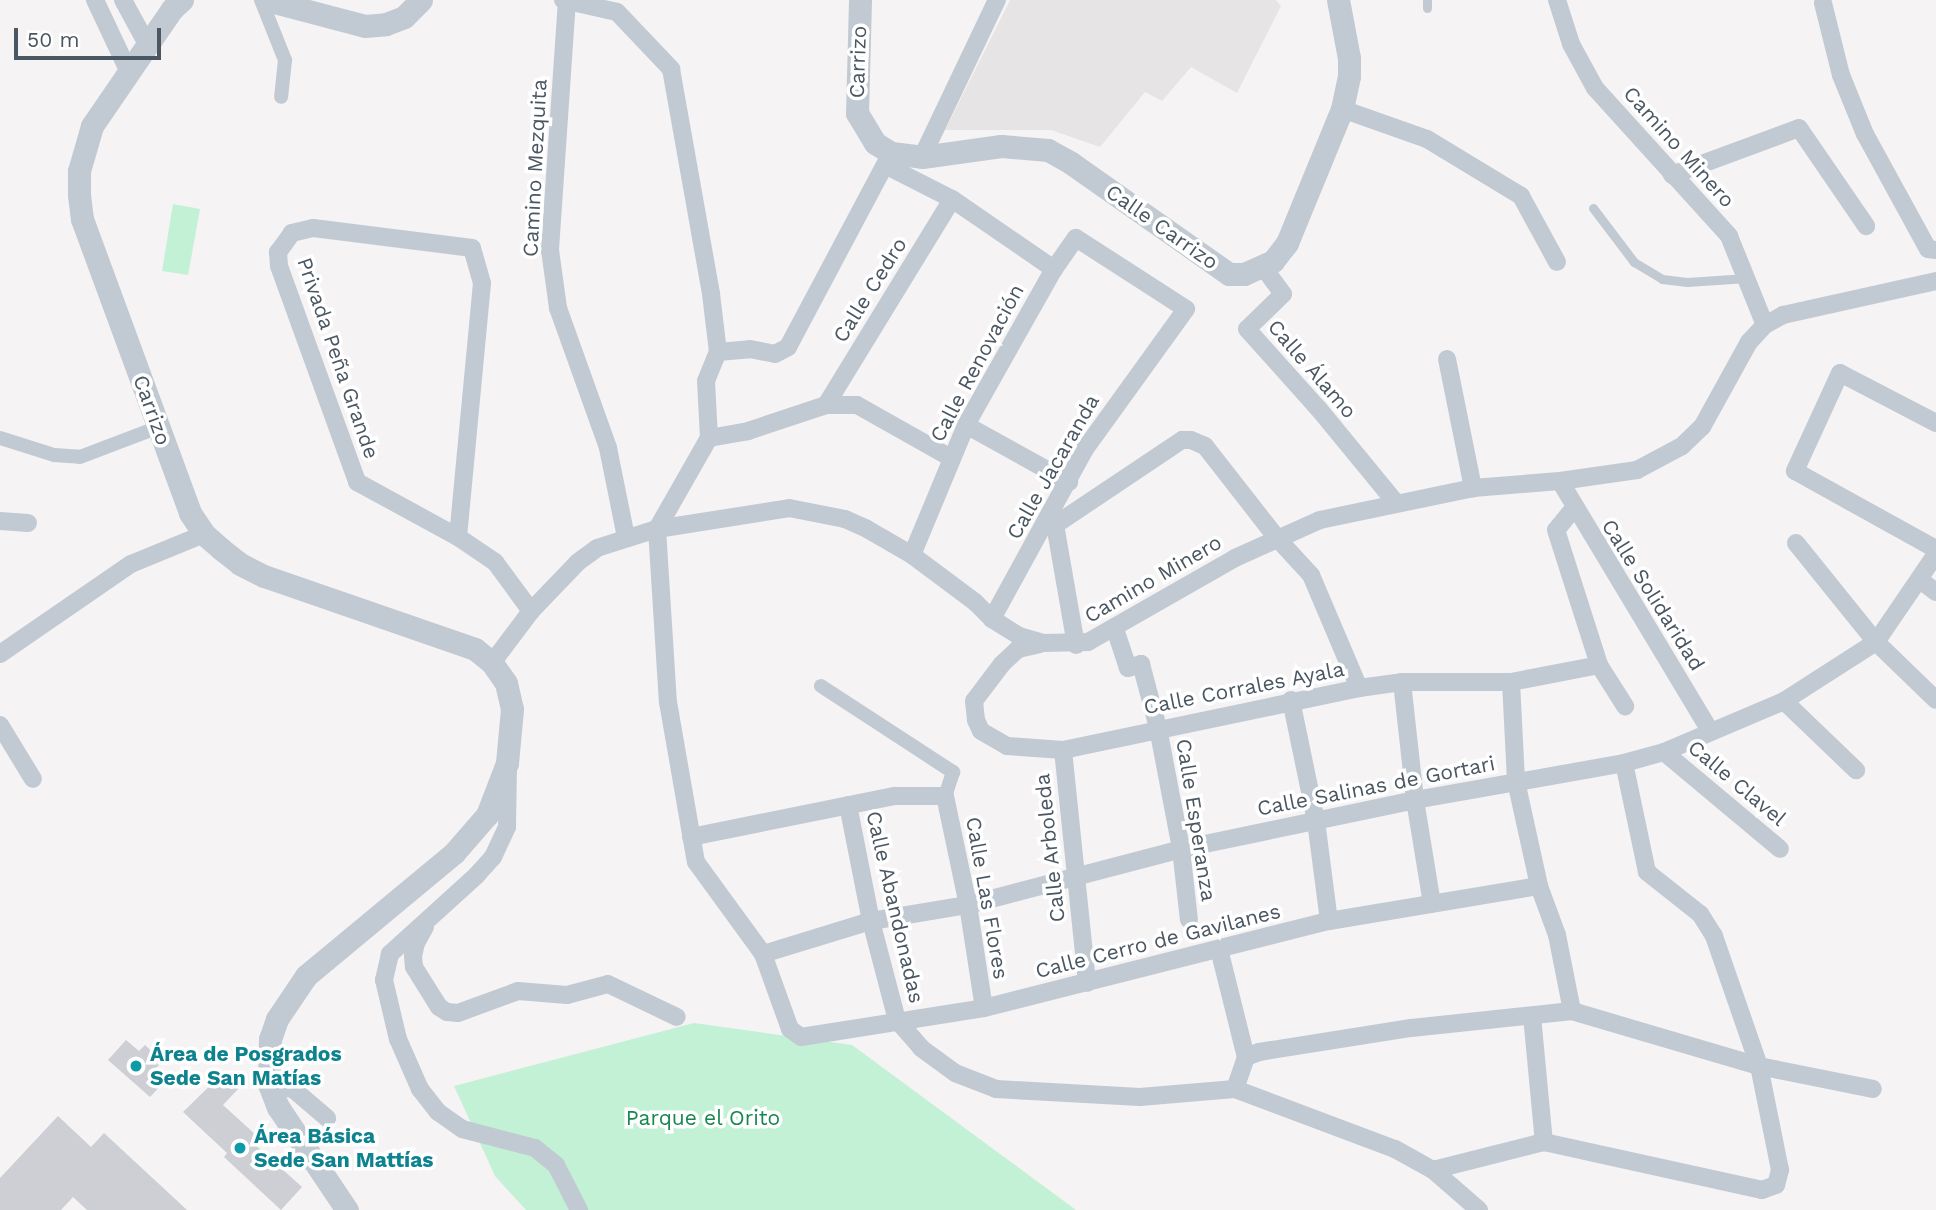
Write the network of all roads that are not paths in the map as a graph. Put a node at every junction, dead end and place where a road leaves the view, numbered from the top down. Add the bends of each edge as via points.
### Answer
1 (95, 0) edge
2 (122, 0) edge
3 (182, 0) edge
4 (264, 0) edge
5 (421, 0) edge
6 (565, 0) edge
7 (860, 0) edge
8 (997, 0) edge
9 (1338, 0) edge
10 (1557, 0) edge
11 (1823, 3) dead end
12 (147, 44) junction
13 (128, 71) junction
14 (281, 97) dead end
15 (1342, 110) junction
16 (922, 157) junction
17 (888, 159) junction
18 (1672, 175) junction
19 (952, 199) junction
20 (1593, 208) dead end
21 (1866, 226) dead end
22 (1936, 250) edge
23 (1557, 262) dead end
24 (1264, 268) junction
25 (1054, 269) junction
26 (1747, 278) junction
27 (1936, 281) edge
28 (1186, 309) joint
29 (1765, 325) junction
30 (718, 352) junction
31 (1447, 359) dead end
32 (826, 405) junction
33 (1936, 423) edge
34 (966, 425) junction
35 (159, 428) junction
36 (0, 438) edge
37 (709, 438) junction
38 (951, 458) junction
39 (1560, 481) junction
40 (1069, 482) junction
41 (1473, 488) junction
42 (1396, 503) junction
43 (1574, 508) junction
44 (0, 521) edge
45 (28, 523) dead end
46 (657, 529) junction
47 (204, 534) junction
48 (458, 537) junction
49 (626, 537) junction
50 (1276, 537) junction
51 (1796, 543) dead end
52 (1936, 551) edge
53 (912, 555) junction
54 (1920, 580) junction
55 (1936, 592) edge
56 (531, 611) junction
57 (992, 619) junction
58 (1115, 629) junction
59 (1877, 642) junction
60 (1043, 643) junction
61 (1076, 645) junction
62 (0, 654) edge
63 (492, 663) junction
64 (1600, 665) junction
65 (1402, 682) junction
66 (1511, 682) junction
67 (821, 686) dead end
68 (1359, 688) junction
69 (1291, 700) junction
70 (1936, 700) edge
71 (1783, 701) junction
72 (1625, 706) dead end
73 (0, 725) edge
74 (1158, 728) junction
75 (1710, 731) junction
76 (1063, 750) junction
77 (1664, 752) junction
78 (1624, 762) junction
79 (507, 763) junction
80 (1856, 771) dead end
81 (33, 779) dead end
82 (1516, 781) junction
83 (945, 796) junction
84 (1415, 800) junction
85 (848, 805) junction
86 (1316, 821) junction
87 (691, 836) junction
88 (1181, 849) junction
89 (1780, 849) dead end
90 (1077, 874) junction
91 (1539, 886) junction
92 (1432, 904) junction
93 (968, 905) junction
94 (433, 915) junction
95 (1189, 920) dead end
96 (871, 921) junction
97 (1329, 921) junction
98 (1219, 949) junction
99 (763, 954) junction
100 (1087, 983) junction
101 (984, 1008) junction
102 (1572, 1012) junction
103 (1532, 1016) junction
104 (677, 1017) dead end
105 (897, 1020) junction
106 (1246, 1057) junction
107 (1759, 1066) junction
108 (270, 1084) junction
109 (1235, 1089) junction
110 (1873, 1089) dead end
111 (327, 1118) dead end
112 (1544, 1142) junction
113 (1433, 1170) junction
114 (347, 1210) edge
115 (579, 1210) edge
116 (1479, 1210) edge

1 - 13 street
2 - 12 street
3 - 12 street, Carrizo
4 - 5 street via 365,26 404,17
4 - 14 street via 285,60
6 - 30 street via 617,12 671,69
6 - 49 street, Camino Mezquita via 550,250 558,308 608,448
7 - 17 street, Carrizo via 857,113
8 - 16 street
9 - 15 street via 1349,58
10 - 18 street, Camino Minero via 1572,44 1595,88
11 - 22 street via 1841,75 1865,134 1928,249
12 - 13 street, Carrizo
13 - 35 street, Carrizo via 92,126 79,171 79,195 82,219
15 - 23 street via 1427,139 1521,196
15 - 24 street via 1287,243
16 - 17 street, Calle Carrizo
16 - 24 street, Calle Carrizo via 1001,146 1048,150 1229,274
17 - 19 street
17 - 30 street, Calle Cedro via 788,347 775,354 750,349
18 - 21 street via 1799,128
18 - 26 street, Camino Minero via 1729,236
19 - 25 street
19 - 32 street, Calle Cedro
20 - 26 lane via 1634,262 1662,279
24 - 42 street, Calle Álamo via 1283,293 1247,329
25 - 28 street, Calle Renovación via 1076,238
25 - 34 street, Calle Renovación
26 - 29 street, Camino Minero
27 - 29 street, Camino Minero via 1802,310
28 - 40 street, Calle Jacaranda via 1107,416
29 - 39 street, Camino Minero via 1749,342 1702,427 1682,446 1637,470
30 - 37 street via 706,381
31 - 41 street
32 - 37 street via 748,431
32 - 38 street via 856,405
33 - 52 street via 1840,373 1795,471
34 - 38 street, Calle Renovación
34 - 40 street
35 - 36 street via 80,457 54,455
35 - 47 street, Carrizo via 190,513
37 - 46 street
38 - 53 street, Calle Renovación
39 - 41 street, Camino Minero
39 - 43 street, Calle Solidaridad
40 - 57 street, Calle Jacaranda
41 - 42 street, Camino Minero
42 - 50 street, Camino Minero via 1320,520
43 - 64 street via 1556,530
43 - 75 street, Calle Solidaridad
44 - 45 street
46 - 49 street, Camino Minero
46 - 53 street, Camino Minero via 789,509 845,519
46 - 87 street via 668,702
47 - 62 street via 131,564
47 - 63 street, Carrizo via 240,564 264,576 452,640 475,649
48 - 48 street, Privada Peña Grande via 357,482 279,266 278,251 292,233 313,228 472,248 482,283
48 - 56 street, Privada Peña Grande via 495,562
49 - 56 street, Camino Minero via 597,548 578,562
50 - 58 street, Camino Minero
50 - 61 street, Calle Jacaranda via 1205,446 1182,440 1055,525
50 - 68 street via 1311,575
51 - 59 street
52 - 54 street, Calle Salinas de Gortari
53 - 57 street, Camino Minero
54 - 55 street
54 - 59 street, Calle Salinas de Gortari
56 - 63 street, Camino Minero
57 - 60 street, Camino Minero via 1019,636
58 - 61 street, Camino Minero
58 - 74 street, Calle Esperanza via 1128,668 1141,664
59 - 70 street
59 - 71 street, Calle Salinas de Gortari
60 - 61 street, Camino Minero
60 - 76 street, Calle Corrales Ayala via 1018,649 1002,664 974,701 975,720 981,731 1007,746
63 - 79 street via 506,683 512,709
64 - 66 street, Calle Corrales Ayala
64 - 72 street
65 - 66 street, Calle Corrales Ayala
65 - 68 street, Calle Corrales Ayala
65 - 84 street
66 - 82 street
67 - 83 street via 953,772
68 - 69 street, Calle Corrales Ayala
69 - 74 street, Calle Corrales Ayala
69 - 86 street
71 - 75 street, Calle Salinas de Gortari
71 - 80 street
73 - 81 street
74 - 76 street, Calle Corrales Ayala
74 - 88 street, Calle Esperanza
75 - 77 street, Calle Salinas de Gortari
76 - 90 street, Calle Arboleda
77 - 78 street, Calle Salinas de Gortari
77 - 89 street, Calle Clavel
78 - 82 street, Calle Salinas de Gortari
78 - 107 street via 1647,872 1700,914 1714,936
79 - 94 street via 507,827 493,857
79 - 108 street via 487,816 472,836 306,976 270,1039
82 - 84 street, Calle Salinas de Gortari
82 - 91 street
83 - 85 street via 895,796
83 - 93 street, Calle Las Flores
84 - 86 street, Calle Salinas de Gortari
84 - 92 street
85 - 87 street
85 - 96 street, Calle Abandonadas
86 - 88 street, Calle Salinas de Gortari
86 - 97 street
87 - 99 street via 696,862
88 - 90 street, Calle Salinas de Gortari
88 - 95 street, Calle Esperanza
90 - 93 street, Calle Salinas de Gortari
90 - 100 street, Calle Arboleda
91 - 92 street, Calle Cerro de Gavilanes
91 - 102 street via 1557,935
92 - 97 street, Calle Cerro de Gavilanes
93 - 96 street, Calle Salinas de Gortari
93 - 101 street, Calle Las Flores
94 - 104 street via 416,943 414,968 447,1012 458,1013 519,991 567,995 608,984
94 - 115 street via 390,954 384,980 398,1039 421,1089 438,1112 462,1129 535,1148 556,1165
96 - 99 street, Calle Salinas de Gortari
96 - 105 street, Calle Abandonadas
97 - 98 street, Calle Cerro de Gavilanes
98 - 100 street, Calle Cerro de Gavilanes
98 - 106 street
99 - 105 street, Calle Cerro de Gavilanes via 790,1029 802,1037
100 - 101 street, Calle Cerro de Gavilanes
101 - 105 street, Calle Cerro de Gavilanes
102 - 103 street
102 - 107 street
103 - 106 street via 1411,1028
103 - 112 street
105 - 109 street via 921,1048 955,1073 996,1089 1140,1097
106 - 109 street
107 - 110 street
107 - 112 street via 1780,1170 1776,1185 1762,1190
108 - 111 street via 293,1089
108 - 114 street via 293,1133
109 - 113 street via 1395,1149
112 - 113 street
113 - 116 street

